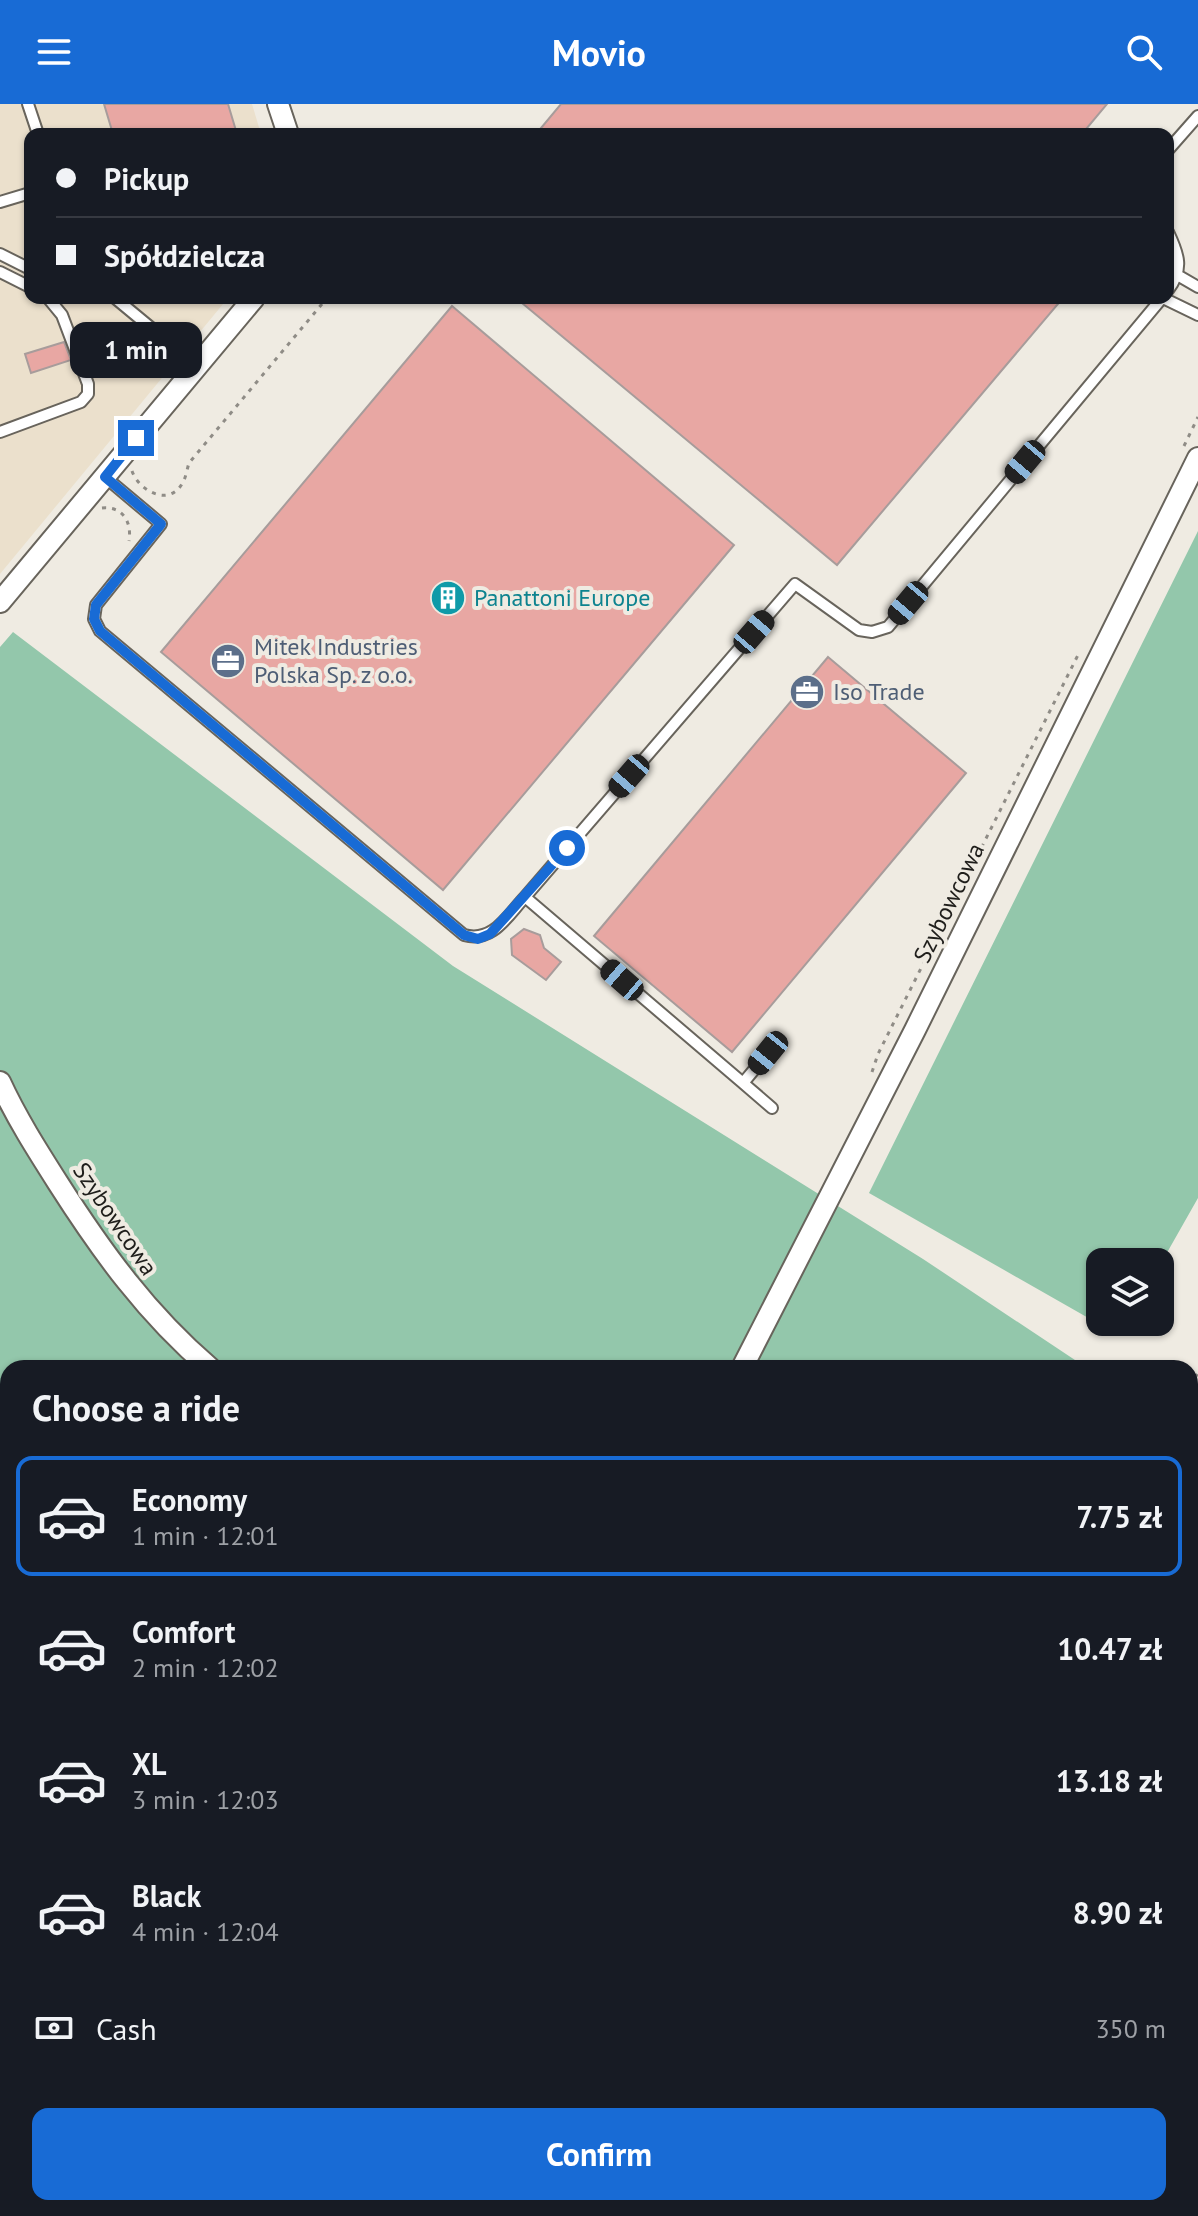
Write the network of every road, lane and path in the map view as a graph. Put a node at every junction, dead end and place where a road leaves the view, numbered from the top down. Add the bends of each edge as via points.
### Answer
1 (28, 104) edge
2 (278, 104) edge
3 (1198, 116) edge
4 (36, 128) edge
5 (286, 128) edge
6 (1174, 143) edge
7 (24, 195) edge
8 (0, 202) edge
9 (1174, 245) edge
10 (0, 254) edge
11 (24, 266) edge
12 (0, 272) edge
13 (1179, 276) junction
14 (1174, 282) edge
15 (24, 284) edge
16 (1198, 287) edge
17 (1174, 303) edge
18 (53, 304) edge
19 (59, 304) edge
20 (122, 304) edge
21 (249, 304) edge
22 (322, 304) edge
23 (1158, 304) edge
24 (62, 315) junction
25 (1198, 315) edge
26 (157, 348) dead end
27 (197, 366) junction
28 (164, 384) dead end
29 (0, 432) edge
30 (1198, 458) edge
31 (132, 467) dead end
32 (105, 477) junction
33 (98, 509) dead end
34 (127, 547) dead end
35 (4, 589) edge
36 (525, 897) junction
37 (768, 1053) dead end
38 (0, 1082) edge
39 (743, 1083) junction
40 (772, 1108) dead end
41 (201, 1360) edge
42 (746, 1360) edge

1 - 4 lane
2 - 5 street
3 - 6 lane
7 - 8 lane
9 - 13 lane
10 - 11 lane
12 - 15 lane
13 - 14 lane
13 - 16 lane
17 - 25 lane
18 - 24 lane
19 - 24 lane
20 - 27 lane
21 - 27 street
22 - 31 path via 189,463 176,491 155,495 136,480
23 - 36 lane via 888,627 859,630 795,584
24 - 29 lane via 88,394 81,402
26 - 28 path via 166,365
27 - 32 street
30 - 42 street, Szybowcowa
32 - 35 street
32 - 36 lane via 161,524 96,605 94,619 100,631 464,935 478,939 490,934
33 - 34 path via 114,508 129,522
36 - 39 lane
37 - 39 lane
38 - 41 street, Szybowcowa via 111,1263 158,1321
39 - 40 lane

